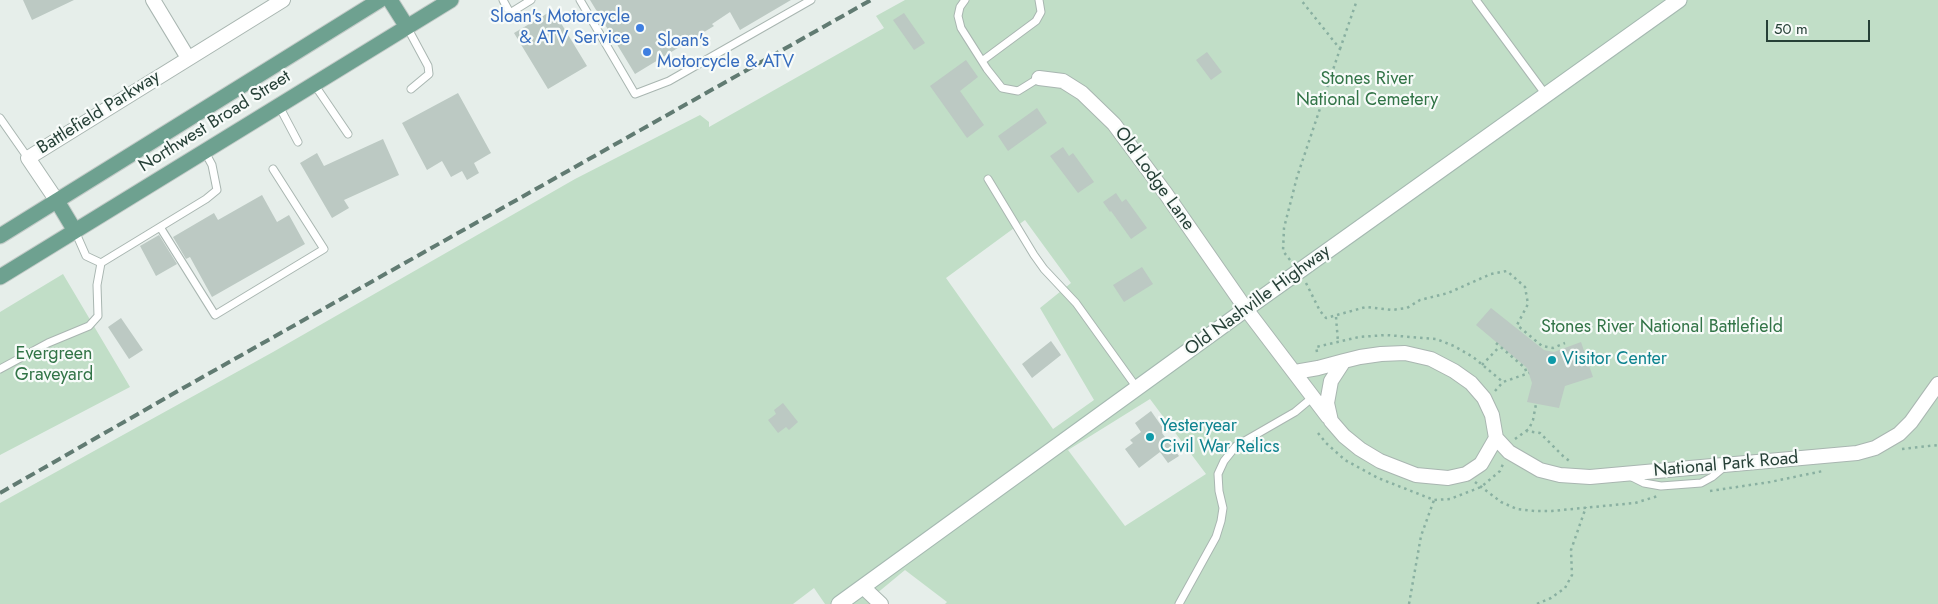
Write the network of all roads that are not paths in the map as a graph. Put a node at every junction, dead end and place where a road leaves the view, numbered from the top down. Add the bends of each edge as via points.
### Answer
1 (153, 0) edge
2 (283, 0) edge
3 (380, 0) edge
4 (390, 0) edge
5 (451, 0) edge
6 (503, 0) edge
7 (532, 0) edge
8 (580, 0) edge
9 (811, 0) edge
10 (965, 0) edge
11 (1039, 0) edge
12 (1476, 0) edge
13 (1679, 0) edge
14 (406, 27) junction
15 (188, 58) junction
16 (982, 61) junction
17 (1038, 78) joint
18 (314, 84) junction
19 (411, 89) dead end
20 (1546, 95) junction
21 (278, 106) junction
22 (0, 118) edge
23 (348, 134) dead end
24 (298, 142) dead end
25 (204, 151) junction
26 (28, 158) junction
27 (273, 168) dead end
28 (988, 179) dead end
29 (57, 201) junction
30 (160, 227) junction
31 (75, 231) junction
32 (0, 236) edge
33 (101, 263) junction
34 (0, 277) edge
35 (1246, 310) junction
36 (1344, 361) junction
37 (0, 369) edge
38 (1295, 372) junction
39 (1938, 384) edge
40 (1137, 388) junction
41 (1314, 397) junction
42 (1331, 420) junction
43 (1496, 438) junction
44 (863, 587) junction
45 (839, 604) edge
46 (881, 604) edge
47 (1179, 604) edge

1 - 15 street
2 - 15 street, Battlefield Parkway
3 - 29 main road, Northwest Broad Street
4 - 14 main road
5 - 14 main road, Northwest Broad Street
6 - 7 lane via 510,13
8 - 9 lane via 635,94 669,81
10 - 16 lane via 958,16
11 - 16 lane via 1041,12 1036,21
12 - 20 lane
13 - 20 main road, Old Nashville Highway
14 - 18 main road, Northwest Broad Street
14 - 19 lane via 428,66 429,74
15 - 26 street, Battlefield Parkway
16 - 17 lane via 1002,88 1018,91
17 - 35 street, Old Lodge Lane via 1063,81 1082,93 1114,124
18 - 21 main road, Northwest Broad Street
18 - 23 lane
20 - 35 main road, Old Nashville Highway
21 - 24 lane
21 - 25 main road, Northwest Broad Street
22 - 26 lane
25 - 30 lane via 212,165 217,190
25 - 31 main road, Northwest Broad Street
26 - 29 street, Battlefield Parkway
27 - 30 lane via 324,250 215,315
28 - 40 lane via 1034,255 1076,304
29 - 31 main road
29 - 32 main road, Northwest Broad Street
30 - 33 lane
31 - 33 lane via 86,256
31 - 34 main road, Northwest Broad Street
33 - 37 lane via 97,285 98,316 89,326 48,343
35 - 38 street
35 - 40 main road, Old Nashville Highway
36 - 38 street
36 - 42 street via 1331,381 1326,403
36 - 43 street via 1406,353 1431,359 1454,371 1484,398
38 - 41 street
39 - 43 street, National Park Road via 1912,422 1899,434 1875,448 1857,453 1590,477 1540,470 1509,452
40 - 44 main road, Old Nashville Highway
41 - 42 street
41 - 47 lane via 1295,412 1236,446 1224,461 1218,474 1223,508 1216,537
42 - 43 street via 1360,450 1380,461 1431,478 1466,474 1481,464
44 - 45 main road, Old Nashville Highway
44 - 46 street

